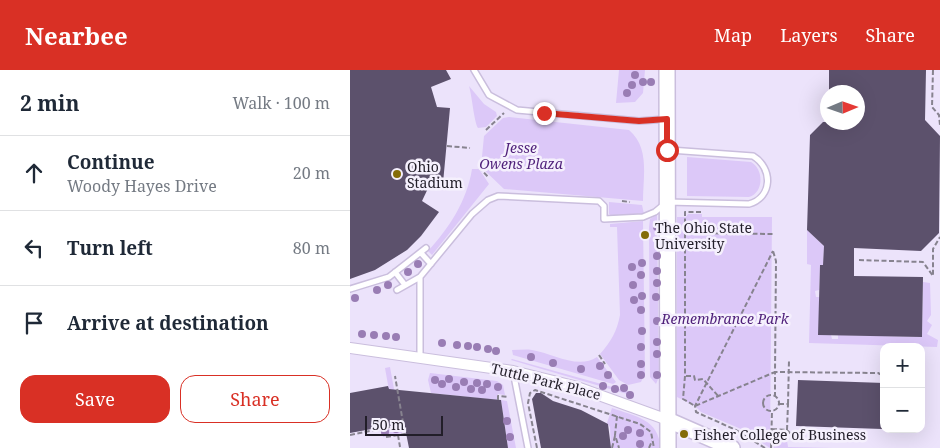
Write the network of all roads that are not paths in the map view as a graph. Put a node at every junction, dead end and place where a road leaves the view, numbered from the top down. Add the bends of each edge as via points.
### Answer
1 (474, 70) edge
2 (667, 70) edge
3 (667, 119) junction
4 (667, 150) junction
5 (667, 202) junction
6 (426, 248) dead end
7 (421, 252) junction
8 (431, 264) junction
9 (395, 272) junction
10 (420, 277) junction
11 (405, 285) junction
12 (350, 289) edge
13 (397, 290) dead end
14 (350, 348) edge
15 (420, 357) junction
16 (513, 371) junction
17 (668, 420) junction
18 (528, 448) edge
19 (668, 448) edge
20 (732, 448) edge

1 - 3 lane via 489,95 517,110 639,121
2 - 3 street
3 - 4 street
4 - 5 street
4 - 5 lane via 753,156 760,160 768,175 764,194 759,201 749,204
5 - 8 lane via 643,218 604,219 604,206 598,201 498,196 472,214
5 - 17 street
6 - 7 lane
7 - 8 lane
7 - 9 lane
8 - 10 lane
9 - 11 lane
9 - 12 lane via 389,277
10 - 11 lane
10 - 15 lane
11 - 13 lane
14 - 15 street, Tuttle Park Place
15 - 16 street, Tuttle Park Place
16 - 17 street, Tuttle Park Place via 591,392
16 - 18 lane
17 - 19 street
17 - 20 street, Tuttle Park Place

